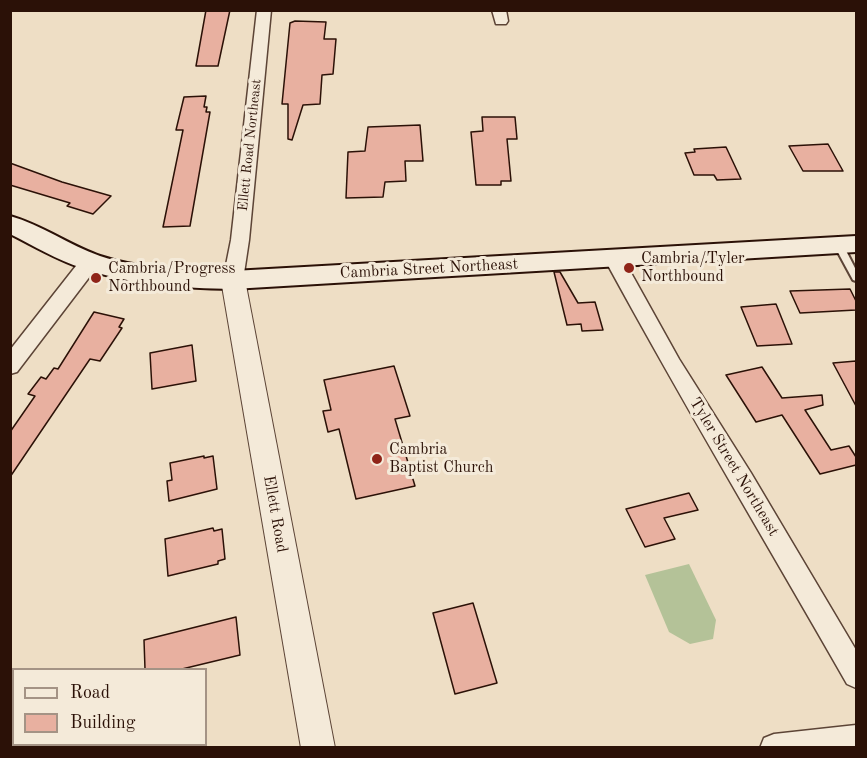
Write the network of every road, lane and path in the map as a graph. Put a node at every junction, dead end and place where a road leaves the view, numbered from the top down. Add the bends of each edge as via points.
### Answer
1 (264, 10) edge
2 (10, 224) edge
3 (848, 244) edge
4 (613, 258) junction
5 (90, 262) junction
6 (856, 278) edge
7 (233, 280) junction
8 (10, 366) edge
9 (856, 675) edge
10 (856, 739) edge
11 (318, 747) edge
12 (774, 747) edge

1 - 7 street, Ellett Road Northeast
2 - 5 main road, Cambria Street Northeast
3 - 4 main road, Cambria Street Northeast
3 - 6 lane
4 - 7 main road, Cambria Street Northeast
4 - 9 street, Tyler Street Northeast
5 - 7 main road, Cambria Street Northeast via 158,275
5 - 8 street
7 - 11 street, Ellett Road
10 - 12 street

